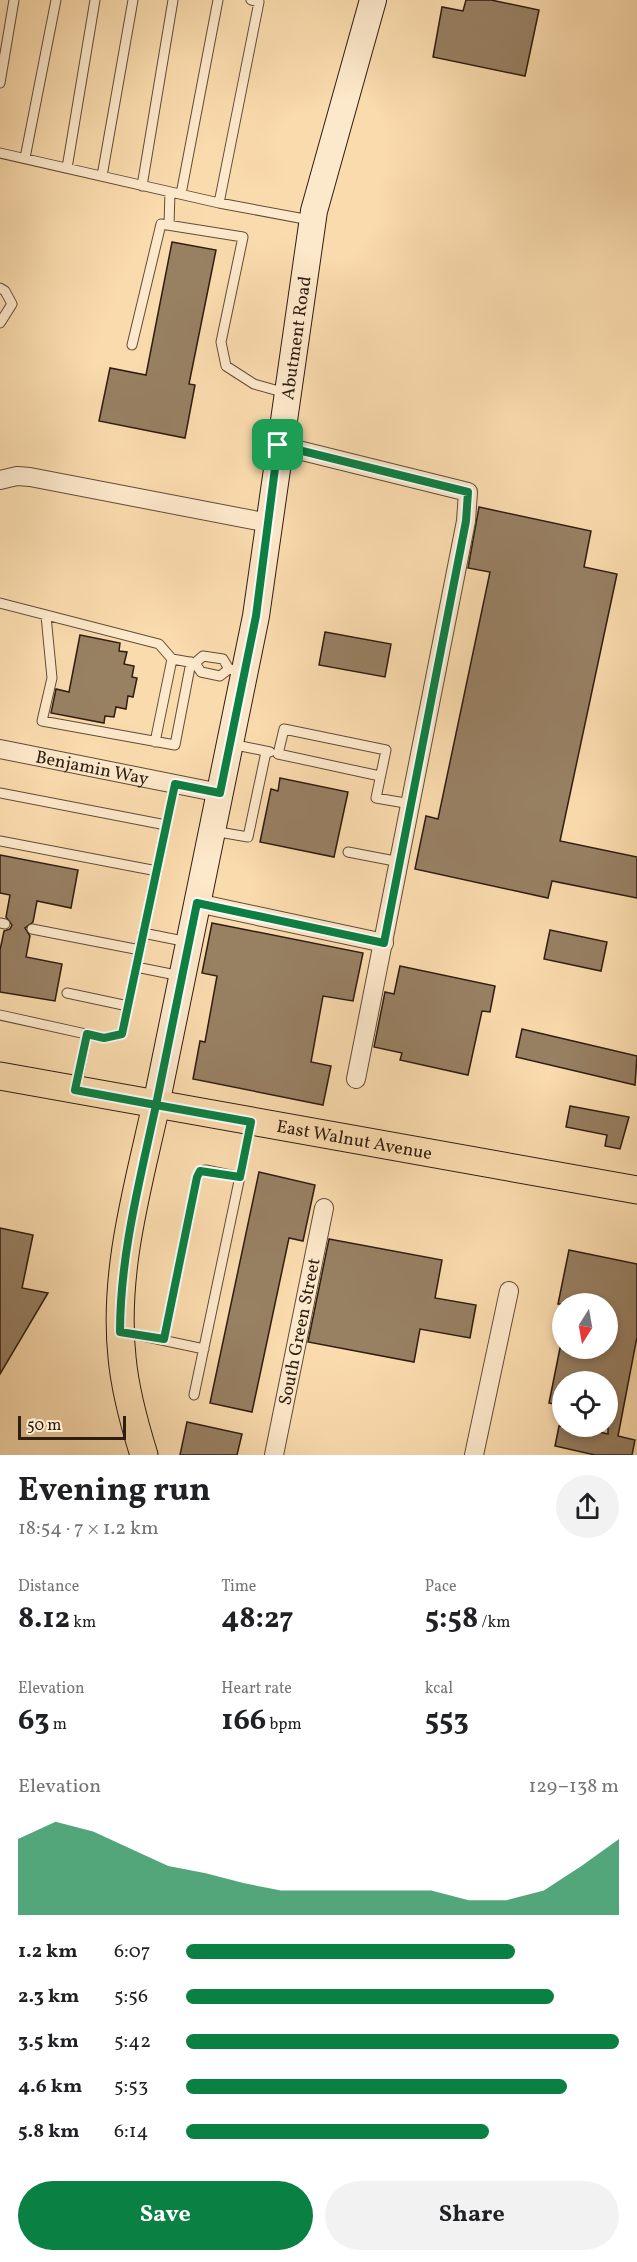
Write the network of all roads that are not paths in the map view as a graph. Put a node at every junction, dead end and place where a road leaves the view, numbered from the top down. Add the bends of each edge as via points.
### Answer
1 (14, 0) edge
2 (56, 0) edge
3 (95, 0) edge
4 (133, 0) edge
5 (173, 0) edge
6 (218, 0) edge
7 (373, 0) edge
8 (258, 1) edge
9 (0, 83) edge
10 (0, 153) edge
11 (25, 158) junction
12 (67, 168) junction
13 (102, 176) junction
14 (142, 186) junction
15 (170, 192) junction
16 (181, 194) junction
17 (219, 203) junction
18 (312, 221) junction
19 (169, 225) junction
20 (0, 288) edge
21 (0, 323) edge
22 (132, 345) dead end
23 (286, 393) junction
24 (278, 445) junction
25 (0, 480) edge
26 (269, 523) junction
27 (0, 603) edge
28 (46, 616) junction
29 (172, 659) junction
30 (193, 663) junction
31 (237, 671) junction
32 (155, 742) junction
33 (230, 744) junction
34 (0, 750) edge
35 (266, 752) junction
36 (278, 754) junction
37 (380, 776) junction
38 (175, 784) junction
39 (0, 793) edge
40 (220, 793) junction
41 (411, 804) junction
42 (166, 825) junction
43 (212, 831) junction
44 (0, 841) edge
45 (348, 852) dead end
46 (400, 862) junction
47 (157, 870) junction
48 (197, 903) junction
49 (32, 929) dead end
50 (143, 933) junction
51 (189, 942) junction
52 (384, 943) junction
53 (140, 950) junction
54 (136, 967) junction
55 (182, 977) junction
56 (67, 993) dead end
57 (128, 1006) junction
58 (0, 1016) edge
59 (87, 1034) junction
60 (0, 1076) edge
61 (356, 1079) dead end
62 (75, 1090) junction
63 (156, 1105) junction
64 (251, 1122) junction
65 (240, 1177) junction
66 (637, 1190) edge
67 (324, 1208) dead end
68 (509, 1291) dead end
69 (120, 1332) junction
70 (164, 1339) junction
71 (204, 1349) junction
72 (194, 1395) dead end
73 (144, 1455) edge
74 (274, 1455) edge
75 (474, 1455) edge

1 - 9 lane
2 - 11 lane
3 - 12 lane
4 - 13 lane
5 - 14 lane
6 - 16 lane
7 - 18 main road, Abutment Road
8 - 17 lane
10 - 11 lane
11 - 12 lane
12 - 13 lane
13 - 14 lane
14 - 15 lane
15 - 16 lane
15 - 19 lane
16 - 17 lane
17 - 18 lane
18 - 23 main road, Abutment Road
19 - 22 lane via 161,224
19 - 23 lane via 243,237 221,342 226,366 254,384
20 - 21 lane via 12,304
23 - 24 main road, Abutment Road
24 - 26 main road, Abutment Road
24 - 41 street via 468,492 466,521
25 - 26 street via 30,477
26 - 31 main road, Abutment Road
27 - 28 lane
28 - 29 lane via 159,644
28 - 32 lane via 52,678 42,721
29 - 30 lane
29 - 32 lane
30 - 31 lane via 201,672 220,676
30 - 31 lane via 203,656 223,659
30 - 32 lane via 175,745
31 - 33 main road, Abutment Road
33 - 35 lane
33 - 40 main road, Abutment Road
34 - 38 street, Benjamin Way
35 - 36 lane
35 - 43 lane via 248,837
36 - 37 lane
36 - 37 lane via 284,729 374,747 386,750
37 - 41 lane via 376,798
38 - 40 street, Benjamin Way
38 - 42 lane
39 - 42 lane
40 - 43 main road, Abutment Road
41 - 46 street
42 - 47 lane
43 - 48 main road, Abutment Road
44 - 47 lane
45 - 46 lane
46 - 52 street
47 - 50 lane
48 - 51 main road, Abutment Road
48 - 52 street
49 - 53 lane
50 - 51 lane
50 - 53 lane
51 - 55 main road, Abutment Road
52 - 61 street
53 - 54 lane
54 - 55 lane
54 - 57 lane
55 - 63 main road, Abutment Road
56 - 57 lane
57 - 59 lane via 122,1034 104,1038
58 - 59 lane
59 - 62 lane
60 - 62 main road, East Walnut Avenue
62 - 63 main road, East Walnut Avenue
63 - 64 main road, East Walnut Avenue
63 - 69 main road via 127,1245
64 - 65 lane
64 - 66 main road, East Walnut Avenue
65 - 70 lane via 206,1170 197,1177
65 - 71 lane
67 - 74 street, South Green Street
68 - 75 street
69 - 70 lane
69 - 73 main road via 125,1382
70 - 71 lane
71 - 72 lane

